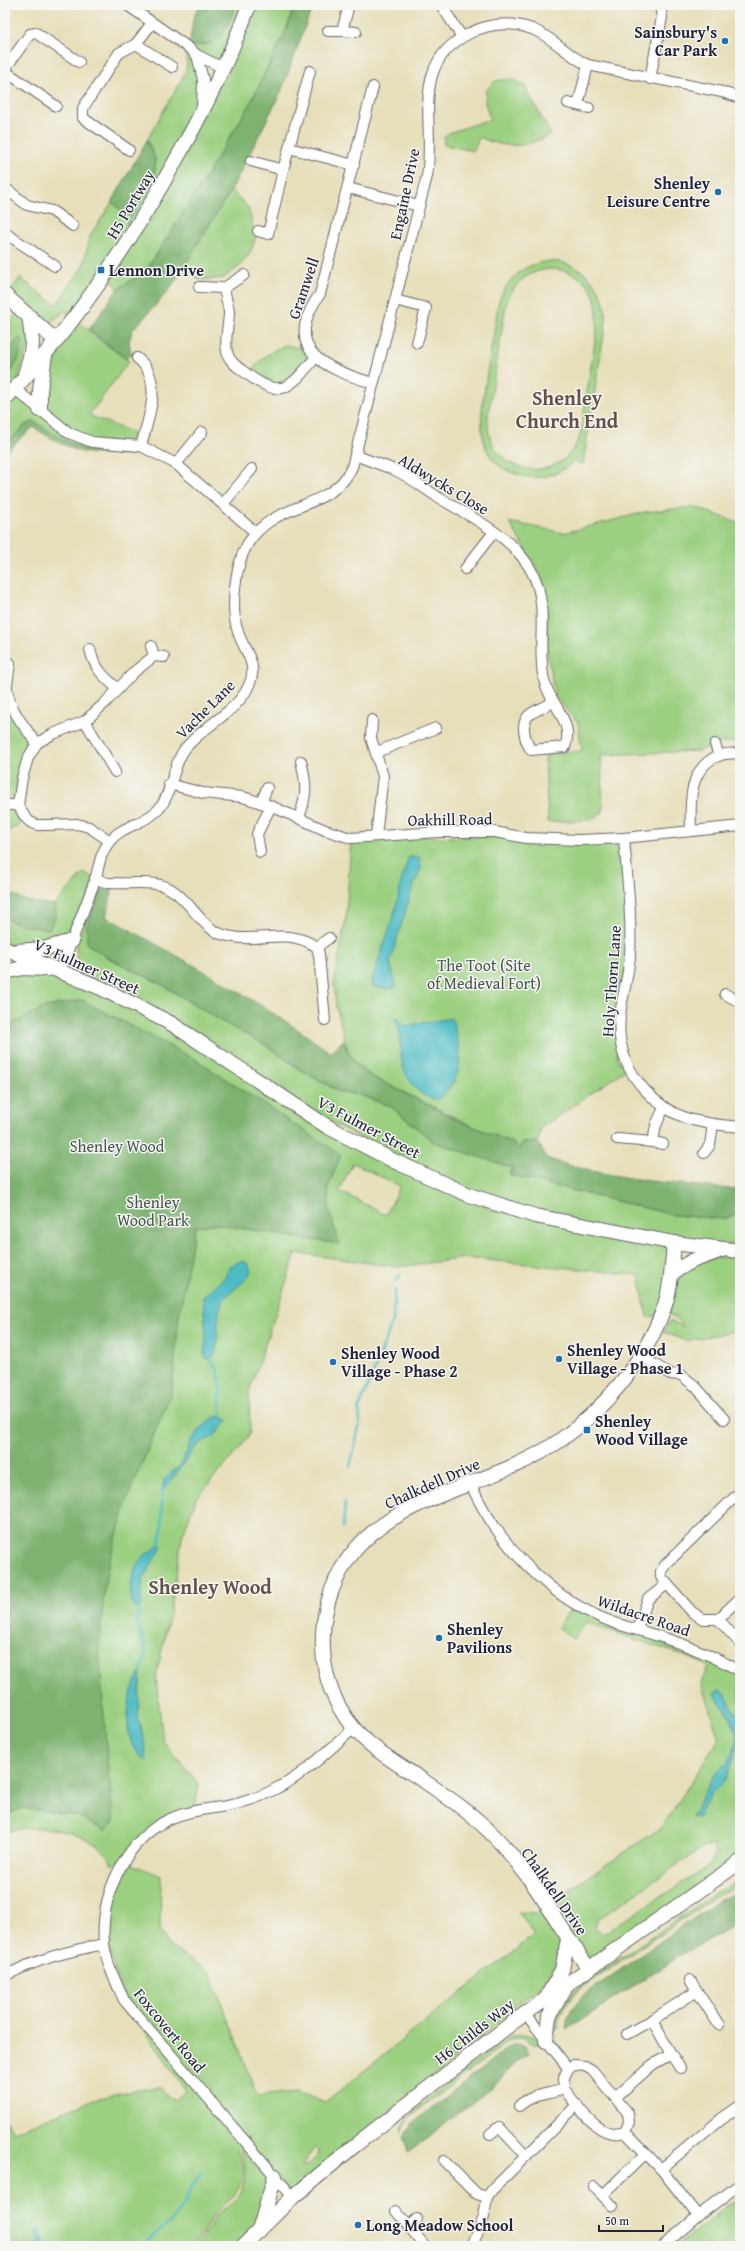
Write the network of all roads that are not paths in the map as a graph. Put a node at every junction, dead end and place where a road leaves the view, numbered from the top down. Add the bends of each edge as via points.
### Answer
1 (127, 5) edge
2 (249, 5) edge
3 (348, 5) edge
4 (441, 5) edge
5 (662, 6) edge
6 (152, 23) junction
7 (342, 31) junction
8 (328, 32) dead end
9 (356, 32) dead end
10 (462, 37) junction
11 (136, 44) junction
12 (197, 55) junction
13 (79, 62) dead end
14 (588, 65) junction
15 (172, 67) dead end
16 (223, 68) junction
17 (5, 70) edge
18 (310, 71) dead end
19 (650, 79) junction
20 (373, 87) dead end
21 (740, 98) edge
22 (56, 106) dead end
23 (589, 108) dead end
24 (202, 112) junction
25 (289, 148) junction
26 (129, 150) dead end
27 (251, 161) dead end
28 (354, 165) junction
29 (283, 170) junction
30 (5, 188) edge
31 (348, 188) junction
32 (419, 206) junction
33 (73, 226) dead end
34 (258, 231) dead end
35 (6, 236) edge
36 (55, 266) dead end
37 (244, 275) dead end
38 (199, 287) dead end
39 (224, 288) junction
40 (5, 295) edge
41 (395, 300) junction
42 (29, 316) junction
43 (56, 341) junction
44 (418, 343) dead end
45 (45, 355) junction
46 (316, 357) junction
47 (137, 358) dead end
48 (373, 383) junction
49 (14, 389) edge
50 (40, 410) junction
51 (202, 432) dead end
52 (141, 446) junction
53 (355, 455) junction
54 (176, 464) junction
55 (252, 469) dead end
56 (223, 504) junction
57 (256, 532) junction
58 (494, 532) junction
59 (465, 569) dead end
60 (151, 646) dead end
61 (90, 649) dead end
62 (10, 664) dead end
63 (118, 689) junction
64 (552, 702) junction
65 (372, 720) dead end
66 (85, 721) junction
67 (436, 728) dead end
68 (37, 743) junction
69 (715, 744) dead end
70 (377, 752) junction
71 (740, 753) edge
72 (719, 756) junction
73 (301, 761) dead end
74 (115, 772) dead end
75 (169, 784) junction
76 (267, 788) dead end
77 (266, 804) junction
78 (5, 805) edge
79 (18, 805) junction
80 (299, 818) junction
81 (740, 826) edge
82 (690, 830) junction
83 (376, 836) junction
84 (624, 838) junction
85 (110, 841) junction
86 (260, 852) dead end
87 (95, 878) junction
88 (329, 938) dead end
89 (72, 941) junction
90 (317, 947) junction
91 (9, 950) edge
92 (60, 970) junction
93 (5, 972) edge
94 (725, 994) dead end
95 (740, 1002) edge
96 (325, 1020) dead end
97 (664, 1108) junction
98 (713, 1124) junction
99 (740, 1127) edge
100 (617, 1139) dead end
101 (711, 1148) dead end
102 (674, 1243) junction
103 (734, 1248) edge
104 (672, 1273) junction
105 (641, 1356) junction
106 (724, 1419) dead end
107 (472, 1485) junction
108 (740, 1492) edge
109 (667, 1584) junction
110 (740, 1598) edge
111 (718, 1619) junction
112 (637, 1629) junction
113 (740, 1644) edge
114 (740, 1671) edge
115 (353, 1729) junction
116 (740, 1862) edge
117 (568, 1939) junction
118 (104, 1944) junction
119 (589, 1969) junction
120 (5, 1976) edge
121 (690, 1980) dead end
122 (567, 1984) junction
123 (696, 1991) junction
124 (545, 1999) junction
125 (525, 2013) junction
126 (652, 2020) junction
127 (719, 2025) dead end
128 (627, 2034) dead end
129 (546, 2041) junction
130 (671, 2054) junction
131 (568, 2068) junction
132 (680, 2068) dead end
133 (564, 2089) junction
134 (616, 2097) junction
135 (577, 2105) junction
136 (519, 2106) dead end
137 (740, 2106) edge
138 (624, 2132) junction
139 (490, 2134) dead end
140 (645, 2154) junction
141 (526, 2156) junction
142 (444, 2161) dead end
143 (661, 2169) junction
144 (275, 2176) junction
145 (740, 2184) edge
146 (594, 2187) dead end
147 (603, 2195) junction
148 (293, 2197) junction
149 (487, 2197) junction
150 (613, 2206) dead end
151 (396, 2211) dead end
152 (698, 2216) junction
153 (417, 2219) dead end
154 (408, 2227) junction
155 (259, 2231) junction
156 (243, 2246) edge
157 (425, 2246) edge
158 (472, 2246) edge
159 (663, 2246) edge

1 - 6 street
2 - 16 street, H5 Portway
3 - 7 street
4 - 10 street
5 - 19 street
6 - 11 street
6 - 12 street
7 - 8 street
7 - 9 street
10 - 14 street, Engaine Drive via 472,31 494,25 517,25 534,30 578,61
10 - 32 street, Engaine Drive via 438,59 429,82 427,105 430,153
11 - 15 street
11 - 26 street via 119,53 83,108 83,118
12 - 16 street
12 - 24 street via 203,80
13 - 17 street via 36,33 30,34
14 - 19 street, Engaine Drive
14 - 23 street via 573,104
16 - 24 street, H5 Portway
17 - 22 street
18 - 25 street
19 - 21 street, Engaine Drive via 722,92
20 - 28 street, Gramwell
24 - 43 street, H5 Portway via 136,230 83,307
25 - 28 street
25 - 29 street
27 - 29 street
28 - 31 street, Gramwell
29 - 34 street via 271,235
30 - 33 street via 27,205 52,211
31 - 32 street
31 - 46 street, Gramwell via 320,294 309,309 305,320 305,334
32 - 41 street, Engaine Drive
35 - 36 street
37 - 39 street
38 - 39 street
39 - 46 street via 229,311 227,353 234,364 263,386 274,389 293,383
40 - 42 street
41 - 44 street via 426,308
41 - 48 street, Engaine Drive
42 - 43 street
42 - 49 street via 33,337 31,356
43 - 45 street, H5 Portway
45 - 49 street, H5 Portway
45 - 50 street
46 - 48 street, Gramwell via 327,367
47 - 52 street via 147,368 153,389 153,400
48 - 53 street, Engaine Drive
49 - 50 street
50 - 52 street via 69,433 92,442
51 - 54 street
52 - 54 street
53 - 57 street, Engaine Drive via 347,476 339,486 327,495 275,517
53 - 58 street, Aldwycks Close via 394,469
54 - 56 street
55 - 56 street
56 - 57 street
57 - 75 street, Vache Lane via 247,544 240,562 234,601 238,632 252,662 252,678 246,693 236,705 203,730 183,752
58 - 59 street, Aldwycks Close
58 - 64 street, Aldwycks Close via 519,553 528,564 537,584 541,604 540,646 543,674
60 - 63 street via 159,657 134,672
61 - 63 street via 98,672
62 - 68 street via 7,689 11,702 22,724
63 - 66 street
64 - 64 street, Aldwycks Close via 567,726 568,740 565,747 531,750 525,741 524,722 527,715
65 - 70 street via 371,738
66 - 68 street
66 - 74 street
67 - 70 street
68 - 79 street via 28,758
69 - 72 street
70 - 83 street via 383,776
71 - 72 street
72 - 82 street via 707,763 694,779 690,796
73 - 80 street via 306,783 305,800
75 - 77 street, Oakhill Road via 203,793 243,797
75 - 85 street, Vache Lane via 159,808 148,818 124,829
76 - 77 street
77 - 80 street, Oakhill Road
77 - 86 street via 257,834
78 - 79 street
79 - 85 street via 25,817 37,825 77,824 88,827
80 - 83 street, Oakhill Road via 351,838
81 - 82 street, Oakhill Road
82 - 84 street, Oakhill Road
83 - 84 street, Oakhill Road via 495,832 548,840
84 - 97 street, Holy Thorn Lane via 630,956 622,1006 620,1043 638,1082
85 - 87 street, Vache Lane via 102,853
87 - 89 street, Vache Lane
87 - 90 street via 108,883 154,883 175,891 197,917 214,931 226,936 242,939 295,936
88 - 90 street
89 - 91 street via 43,949
89 - 92 street, Vache Lane
90 - 96 street
91 - 92 street, V3 Fulmer Street
92 - 93 street via 23,968
92 - 102 street, V3 Fulmer Street via 172,1024 328,1127 394,1162 470,1195 535,1216
94 - 95 street
97 - 98 street, Holy Thorn Lane via 687,1118
97 - 100 street via 656,1125 658,1143
98 - 99 street, Holy Thorn Lane
98 - 101 street
102 - 103 street, V3 Fulmer Street
102 - 104 street, Chalkdell Drive
103 - 104 street via 692,1262
104 - 105 street, Chalkdell Drive via 664,1309
105 - 106 street via 670,1374 681,1375 695,1386
105 - 107 street, Chalkdell Drive via 600,1406 560,1441 538,1455
107 - 112 street, Wildacre Road via 491,1520 534,1572 586,1610 612,1622
107 - 115 street, Chalkdell Drive via 423,1502 389,1519 356,1546 332,1589 322,1637 325,1666 331,1689 343,1715
108 - 109 street via 666,1564 661,1577
109 - 111 street via 692,1612 704,1619
109 - 112 street via 648,1599
110 - 111 street
111 - 113 street
112 - 114 street, Wildacre Road via 698,1650
115 - 117 street, Chalkdell Drive via 380,1754 463,1807 496,1838 529,1878
115 - 118 street, Foxcovert Road via 280,1787 242,1803 199,1808 171,1818 146,1836 118,1869 107,1897
116 - 119 street, H6 Childs Way
117 - 119 street, Chalkdell Drive
117 - 124 street via 562,1970
118 - 120 street via 60,1953 26,1965
118 - 144 street, Foxcovert Road via 109,1965 124,2000
119 - 122 street, H6 Childs Way
121 - 123 street
122 - 124 street, H6 Childs Way
122 - 129 street via 550,2016
123 - 126 street
123 - 127 street
124 - 125 street, H6 Childs Way
125 - 129 street
125 - 148 street, H6 Childs Way via 354,2146
126 - 128 street
126 - 130 street
129 - 131 street
130 - 132 street
130 - 134 street via 652,2065
131 - 133 street via 563,2078
131 - 134 street via 574,2065 592,2070
133 - 135 street
133 - 136 street via 552,2094 534,2096
134 - 138 street via 628,2113 629,2122
135 - 138 street via 607,2134
135 - 141 street
137 - 143 street
138 - 140 street
139 - 141 street via 500,2125
140 - 143 street
140 - 147 street
141 - 149 street
142 - 149 street via 477,2194
143 - 152 street
144 - 148 street, Foxcovert Road
144 - 155 street
145 - 152 street
146 - 147 street
147 - 150 street
148 - 155 street, H6 Childs Way
149 - 158 street via 484,2217
151 - 154 street
152 - 159 street
153 - 154 street
154 - 157 street
155 - 156 street, H6 Childs Way

